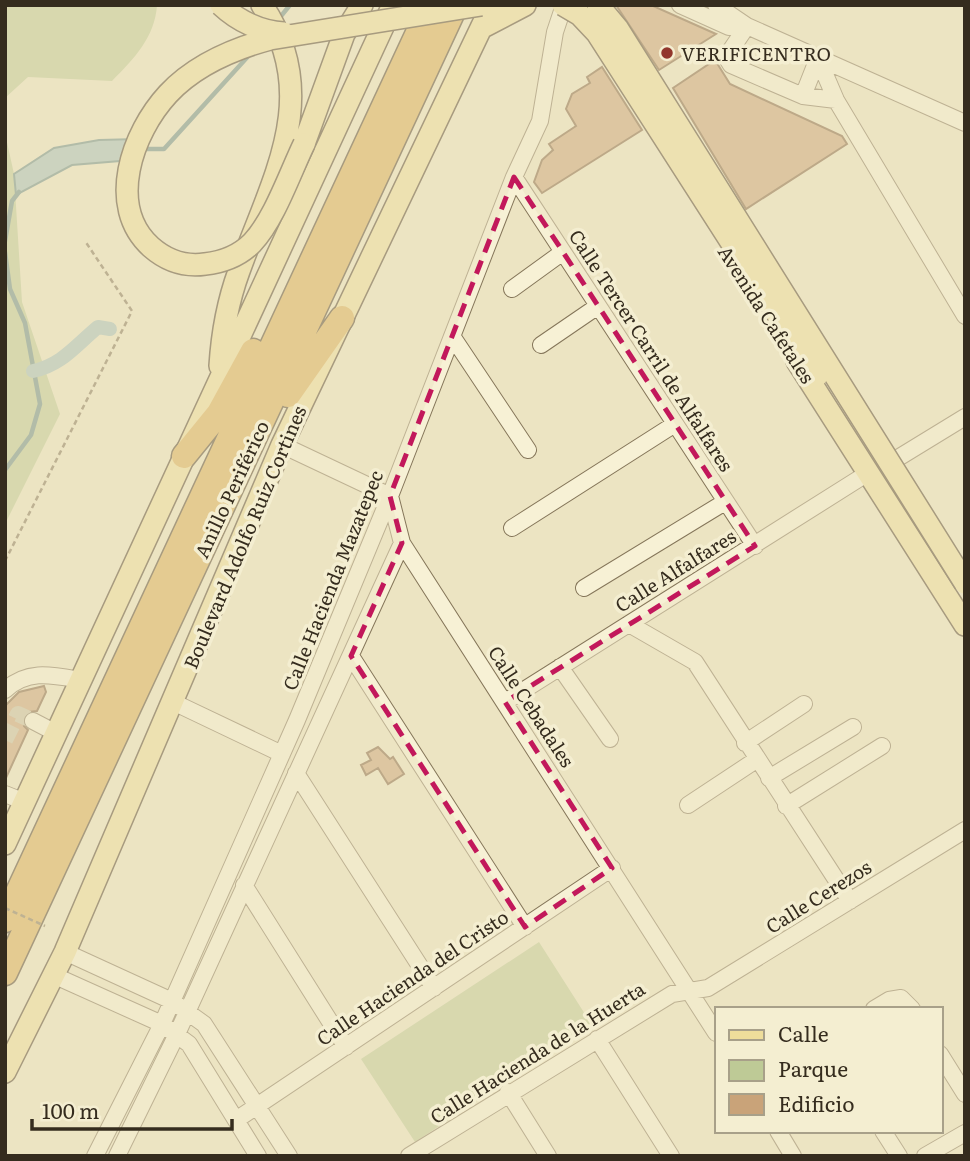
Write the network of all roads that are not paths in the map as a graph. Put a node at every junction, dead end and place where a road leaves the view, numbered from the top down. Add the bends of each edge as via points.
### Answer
1 (221, 5) edge
2 (262, 5) edge
3 (362, 5) edge
4 (393, 5) edge
5 (430, 5) edge
6 (456, 5) edge
7 (481, 5) edge
8 (492, 5) edge
9 (525, 5) edge
10 (592, 5) edge
11 (598, 5) edge
12 (609, 5) edge
13 (680, 5) edge
14 (716, 5) edge
15 (563, 6) edge
16 (582, 26) junction
17 (747, 26) junction
18 (481, 28) junction
19 (300, 35) junction
20 (635, 44) junction
21 (603, 58) junction
22 (818, 58) junction
23 (803, 96) junction
24 (836, 100) junction
25 (965, 123) edge
26 (514, 177) junction
27 (563, 252) junction
28 (305, 275) junction
29 (512, 289) dead end
30 (598, 306) junction
31 (965, 316) edge
32 (342, 318) junction
33 (452, 336) junction
34 (541, 345) dead end
35 (220, 378) junction
36 (965, 417) edge
37 (675, 424) junction
38 (253, 444) junction
39 (282, 444) junction
40 (528, 450) dead end
41 (854, 451) junction
42 (184, 456) junction
43 (898, 457) junction
44 (868, 473) junction
45 (390, 496) junction
46 (725, 502) junction
47 (936, 518) junction
48 (512, 528) dead end
49 (905, 533) junction
50 (402, 543) junction
51 (755, 546) junction
52 (965, 563) edge
53 (965, 583) edge
54 (584, 588) dead end
55 (629, 624) junction
56 (965, 625) edge
57 (351, 656) junction
58 (560, 667) junction
59 (81, 680) junction
60 (5, 691) edge
61 (173, 702) junction
62 (505, 702) junction
63 (804, 704) dead end
64 (297, 720) junction
65 (33, 721) dead end
66 (853, 727) dead end
67 (317, 728) junction
68 (56, 733) junction
69 (610, 739) dead end
70 (745, 743) junction
71 (882, 746) dead end
72 (282, 754) junction
73 (757, 760) junction
74 (296, 773) junction
75 (769, 778) junction
76 (15, 798) edge
77 (688, 805) dead end
78 (786, 806) junction
79 (965, 830) edge
80 (7, 836) edge
81 (611, 868) junction
82 (244, 885) junction
83 (850, 901) junction
84 (5, 920) edge
85 (525, 927) junction
86 (201, 937) junction
87 (217, 944) junction
88 (65, 952) junction
89 (5, 973) edge
90 (53, 975) junction
91 (434, 988) junction
92 (691, 992) junction
93 (907, 1003) edge
94 (179, 1005) junction
95 (877, 1007) edge
96 (162, 1024) junction
97 (715, 1031) edge
98 (177, 1034) junction
99 (597, 1039) junction
100 (345, 1047) junction
101 (222, 1051) junction
102 (942, 1057) edge
103 (201, 1064) junction
104 (5, 1072) edge
105 (508, 1092) junction
106 (965, 1094) edge
107 (121, 1100) junction
108 (257, 1106) junction
109 (138, 1108) junction
110 (236, 1121) junction
111 (779, 1133) edge
112 (884, 1133) edge
113 (965, 1133) edge
114 (416, 1154) edge
115 (927, 1155) edge
116 (95, 1156) edge
117 (117, 1156) edge
118 (258, 1156) edge
119 (289, 1156) edge
120 (548, 1156) edge
121 (671, 1156) edge
122 (793, 1156) edge
123 (898, 1156) edge

1 - 19 main road, bridge via 263,30
2 - 35 main road, bridge via 284,52 291,105 282,159 232,293
3 - 19 main road, bridge via 344,34 304,144 258,236 226,260 196,265 178,263 154,249 134,224 127,196 132,160 148,121 167,95 193,73 237,49
4 - 35 main road
5 - 28 highway, Anillo Periférico
6 - 38 highway, Anillo Periférico
7 - 19 main road, bridge
8 - 18 main road, Boulevard Adolfo Ruiz Cortines
9 - 18 main road
10 - 16 street
11 - 53 main road, bridge via 618,29
12 - 20 main road, Avenida Cafetales
13 - 17 street via 729,27
14 - 17 street
15 - 16 main road, Avenida Cafetales
15 - 26 street, Calle Hacienda Mazatepec via 540,121
15 - 41 main road, bridge via 580,15 597,33 817,376
16 - 21 main road, Avenida Cafetales
17 - 22 street
17 - 23 street via 727,61
18 - 32 main road, Boulevard Adolfo Ruiz Cortines
20 - 21 main road via 625,39 611,42 604,48
20 - 43 main road, Avenida Cafetales
21 - 41 main road, Avenida Cafetales
22 - 23 street
22 - 24 street
22 - 25 street
23 - 24 street
24 - 31 street
26 - 27 street, Calle Tercer Carril de Alfalfares
26 - 33 street, Calle Hacienda Mazatepec
27 - 29 street
27 - 30 street, Calle Tercer Carril de Alfalfares
28 - 42 highway via 258,342 219,414
28 - 84 highway, Anillo Periférico
30 - 34 street
30 - 37 street, Calle Tercer Carril de Alfalfares
32 - 38 highway
32 - 39 main road, Boulevard Adolfo Ruiz Cortines
33 - 40 street
33 - 45 street, Calle Hacienda Mazatepec
35 - 42 main road
36 - 43 street
37 - 46 street, Calle Tercer Carril de Alfalfares
37 - 48 street
38 - 89 highway, Anillo Periférico
39 - 45 street
39 - 61 main road, Boulevard Adolfo Ruiz Cortines
41 - 44 main road, Avenida Cafetales
42 - 59 main road
43 - 47 main road, Avenida Cafetales
44 - 49 main road, Avenida Cafetales
44 - 51 street, Calle Alfalfares
45 - 50 street, Calle Cebadales
45 - 64 street, Calle Hacienda Mazatepec
46 - 51 street, Calle Tercer Carril de Alfalfares
46 - 54 street
47 - 49 main road via 920,510 910,512 902,524
47 - 52 main road, Avenida Cafetales
49 - 56 main road, Avenida Cafetales
50 - 57 street, Calle Hacienda Mazatepec
50 - 62 street, Calle Cebadales
51 - 55 street, Calle Alfalfares
55 - 58 street, Calle Alfalfares
55 - 70 street via 695,662
57 - 67 street, Calle Hacienda Mazatepec
57 - 85 street
58 - 62 street, Calle Alfalfares
58 - 69 street
59 - 60 street via 37,674 19,678
59 - 68 main road
61 - 72 street
61 - 88 main road, Boulevard Adolfo Ruiz Cortines
62 - 81 street, Calle Cebadales
63 - 70 street
64 - 67 street
64 - 72 street, Calle Hacienda Mazatepec
65 - 68 street
66 - 75 street
67 - 74 street, Calle Hacienda Mazatepec
68 - 76 main road
70 - 73 street
71 - 78 street
72 - 86 street, Calle Hacienda Mazatepec
73 - 75 street
73 - 77 street
74 - 82 street, Calle Hacienda Mazatepec
74 - 91 street
75 - 78 street
76 - 80 main road
78 - 83 street
79 - 83 street, Calle Cerezos
81 - 85 street, Calle Hacienda del Cristo
81 - 92 street, Calle Cebadales
82 - 87 street, Calle Hacienda Mazatepec
82 - 100 street
83 - 92 street, Calle Cerezos via 708,988
85 - 91 street, Calle Hacienda del Cristo
86 - 87 street
86 - 94 street, Calle Hacienda Mazatepec
87 - 94 street, Calle Hacienda Mazatepec
88 - 90 main road, Boulevard Adolfo Ruiz Cortines
88 - 94 street
90 - 96 street
90 - 104 main road, Boulevard Adolfo Ruiz Cortines
91 - 100 street, Calle Hacienda del Cristo
92 - 97 street, Calle Cebadales
92 - 99 street, Calle Hacienda de la Huerta via 672,994
93 - 95 street via 889,1000
94 - 96 street, Calle Hacienda Mazatepec
94 - 98 street, Calle Hacienda Mazatepec
94 - 101 street via 204,1024
96 - 98 street
96 - 107 street, Calle Hacienda Mazatepec
98 - 103 street
98 - 109 street, Calle Hacienda Mazatepec
99 - 105 street, Calle Hacienda de la Huerta
99 - 121 street
100 - 108 street, Calle Hacienda del Cristo
101 - 103 street
101 - 108 street
102 - 106 street
103 - 110 street
105 - 114 street, Calle Hacienda de la Huerta
105 - 120 street
107 - 109 street
107 - 116 street, Calle Hacienda Mazatepec
108 - 110 street, Calle Hacienda del Cristo
108 - 119 street
109 - 117 street, Calle Hacienda Mazatepec
110 - 118 street
111 - 122 street
112 - 123 street
113 - 115 street

